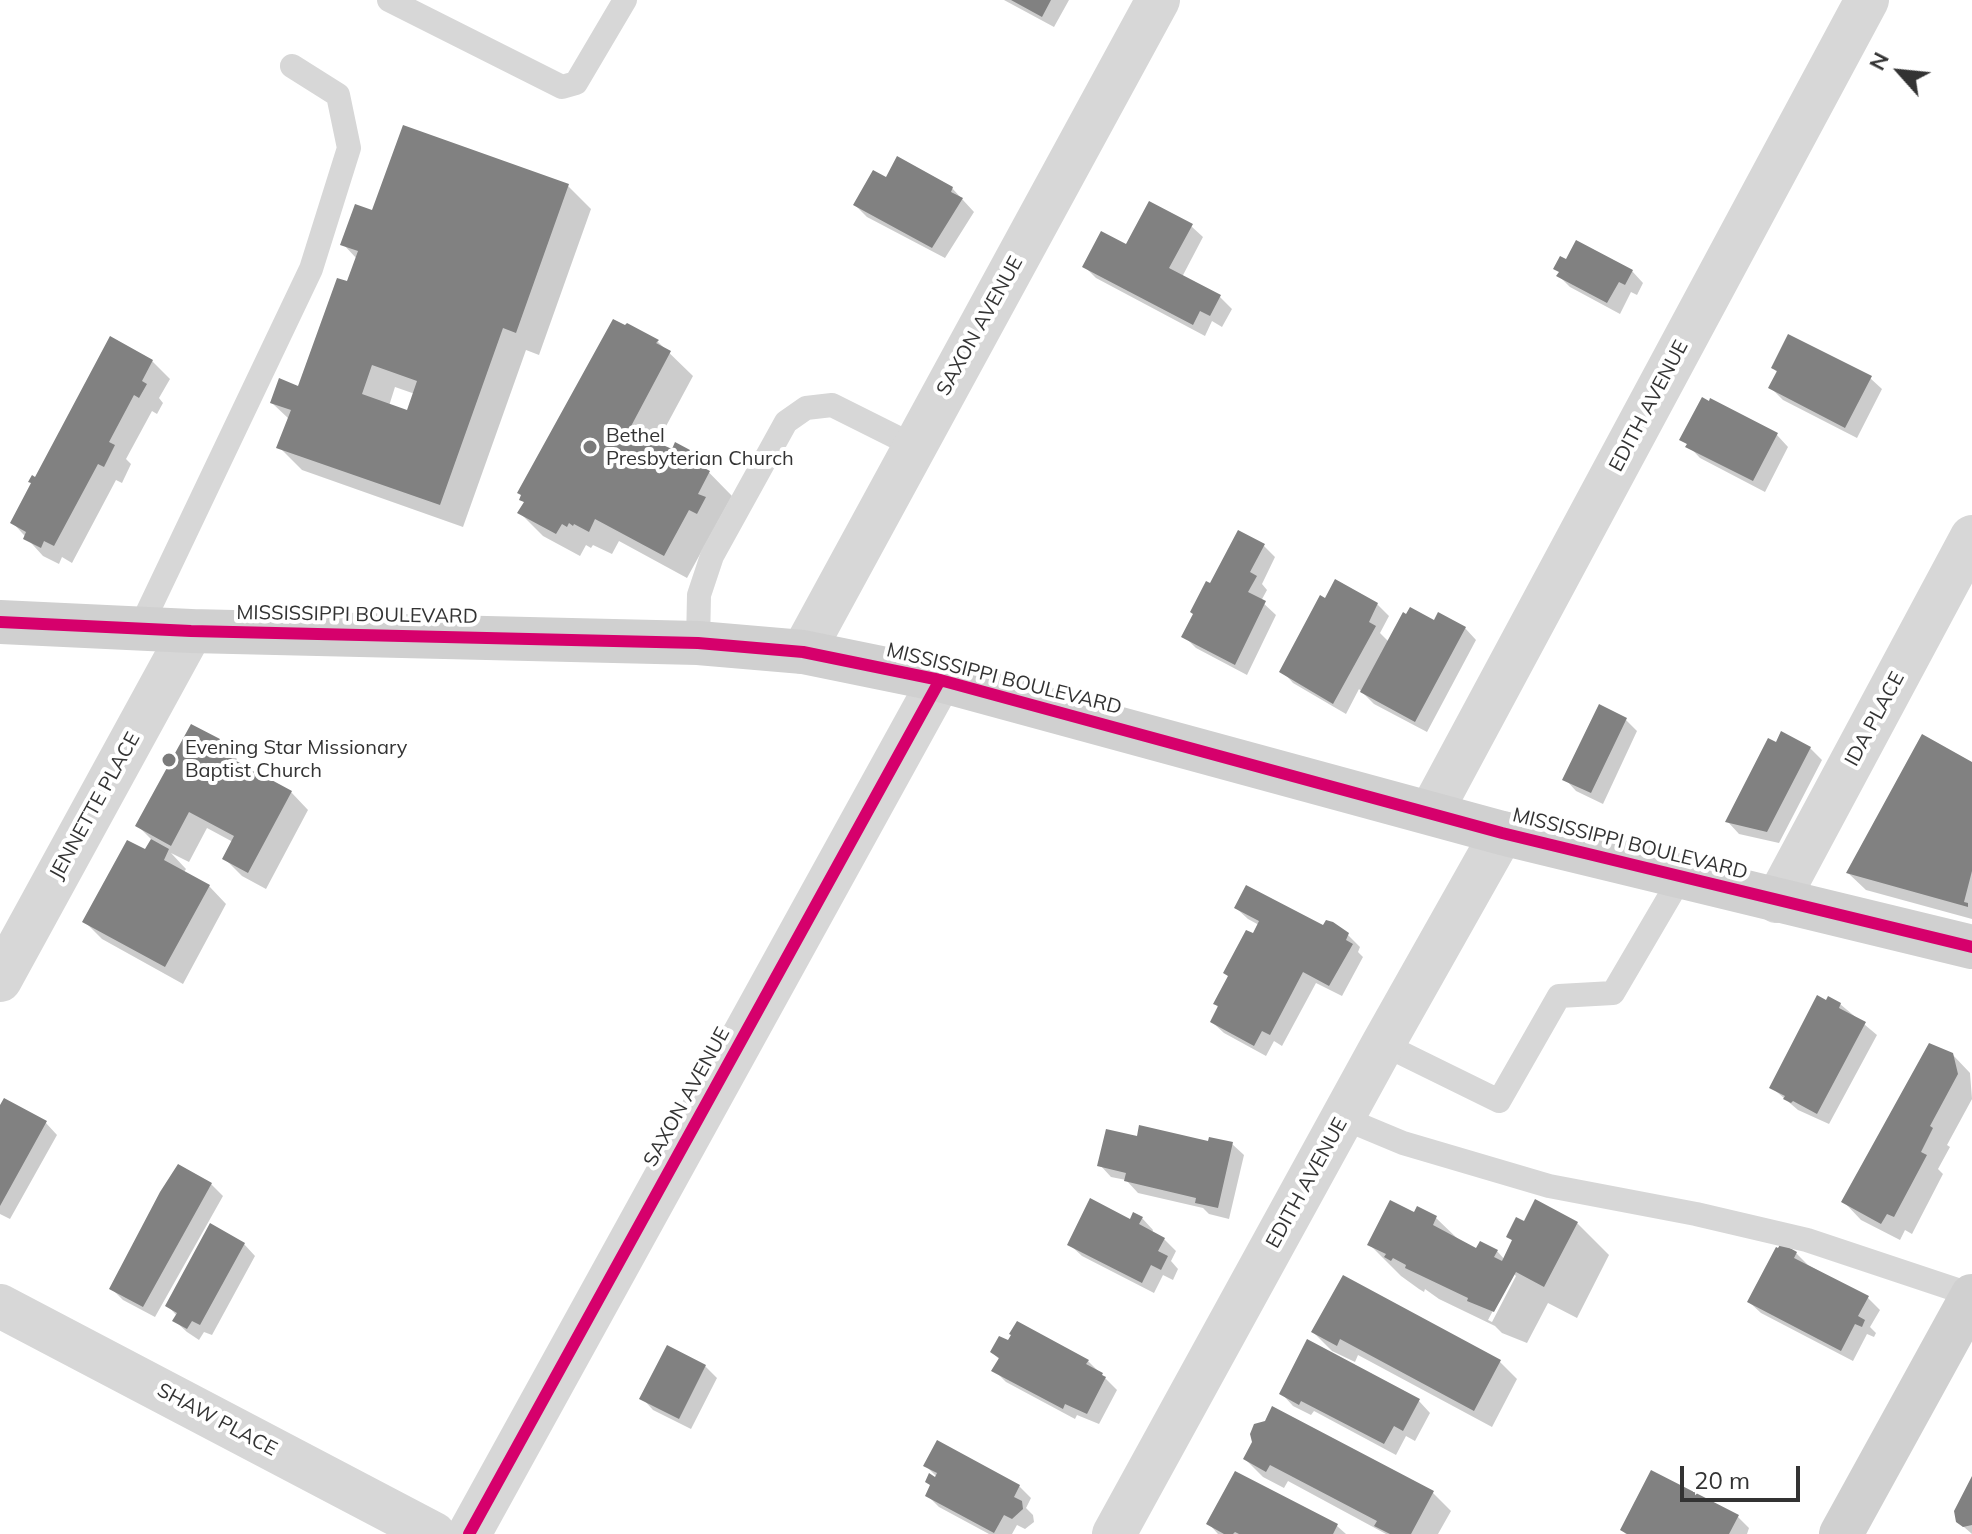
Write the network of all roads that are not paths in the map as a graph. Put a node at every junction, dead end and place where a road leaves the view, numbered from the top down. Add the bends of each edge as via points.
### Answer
1 (389, 0) edge
2 (625, 0) edge
3 (1158, 0) edge
4 (1867, 0) edge
5 (292, 66) dead end
6 (914, 446) junction
7 (1972, 537) edge
8 (0, 622) edge
9 (140, 628) junction
10 (191, 631) junction
11 (698, 643) junction
12 (803, 652) junction
13 (940, 680) junction
14 (1431, 812) junction
15 (1502, 833) junction
16 (1681, 877) junction
17 (1777, 901) junction
18 (1972, 947) edge
19 (0, 980) edge
20 (1383, 1044) junction
21 (1343, 1118) junction
22 (1972, 1296) edge
23 (0, 1306) edge
24 (434, 1534) edge
25 (469, 1534) edge
26 (1114, 1534) edge
27 (1841, 1534) edge

1 - 2 lane via 562,87 576,83
3 - 6 street, SAXON AVENUE
4 - 14 street, EDITH AVENUE
5 - 9 lane via 338,95 349,148 311,269
6 - 11 lane via 832,405 806,408 786,422 712,556 699,595
6 - 12 street, SAXON AVENUE
7 - 17 street, IDA PLACE
8 - 9 main road, MISSISSIPPI BOULEVARD
9 - 10 main road, MISSISSIPPI BOULEVARD
10 - 11 main road, MISSISSIPPI BOULEVARD
10 - 19 street, JENNETTE PLACE
11 - 12 main road, MISSISSIPPI BOULEVARD
12 - 13 main road, MISSISSIPPI BOULEVARD
13 - 14 main road, MISSISSIPPI BOULEVARD
13 - 25 street, SAXON AVENUE
14 - 15 main road, MISSISSIPPI BOULEVARD
15 - 16 main road, MISSISSIPPI BOULEVARD
15 - 20 street, EDITH AVENUE
16 - 17 main road, MISSISSIPPI BOULEVARD
16 - 20 lane via 1613,993 1559,996 1499,1101
17 - 18 main road, MISSISSIPPI BOULEVARD
20 - 21 street, EDITH AVENUE
21 - 22 lane via 1403,1143 1549,1186 1807,1240
21 - 26 street, EDITH AVENUE
22 - 27 main road
23 - 24 street, SHAW PLACE

